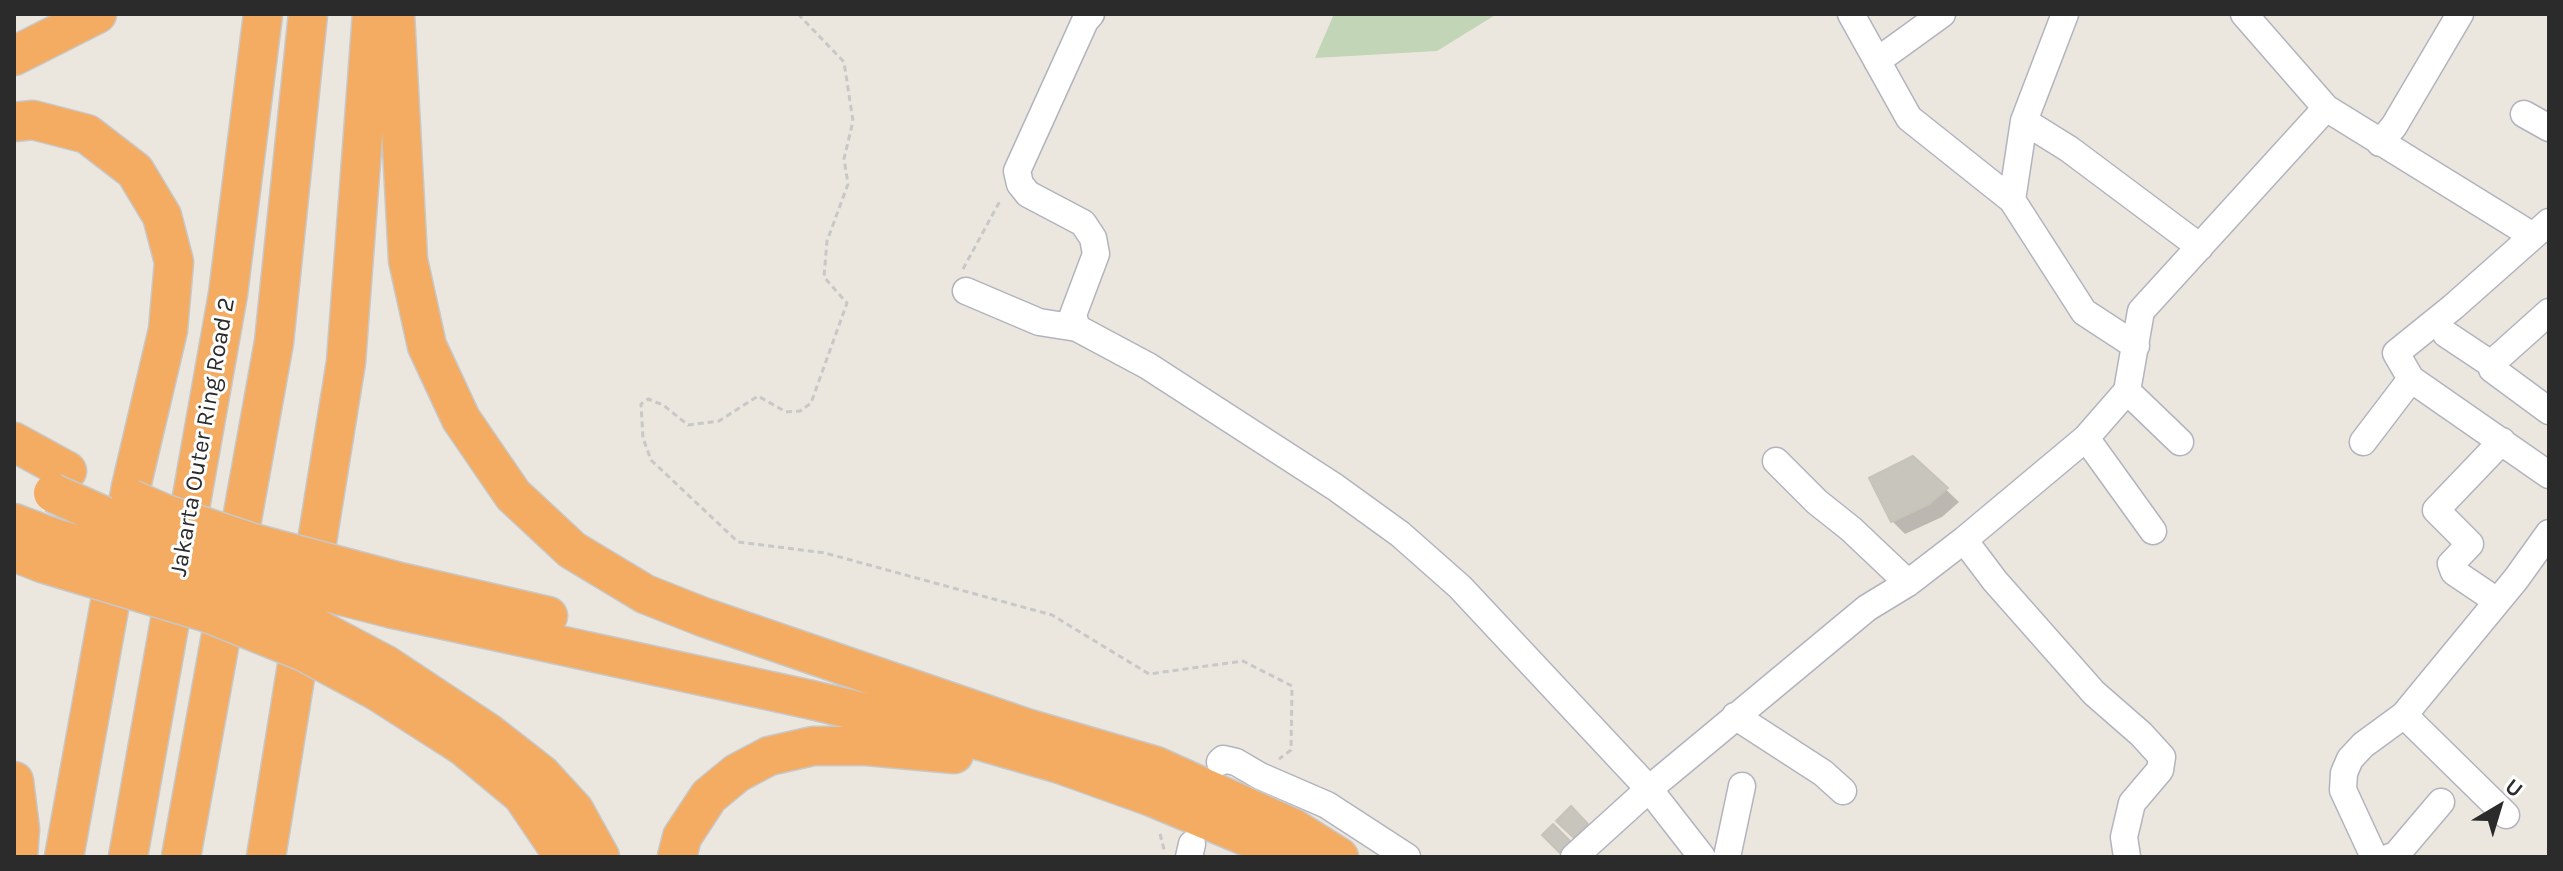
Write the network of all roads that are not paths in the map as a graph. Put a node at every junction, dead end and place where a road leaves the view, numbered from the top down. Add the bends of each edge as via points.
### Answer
1 (74, 14) edge
2 (97, 14) edge
3 (263, 14) edge
4 (308, 14) edge
5 (372, 14) edge
6 (395, 14) edge
7 (1091, 14) edge
8 (1851, 14) edge
9 (1942, 14) edge
10 (2065, 14) edge
11 (2244, 14) edge
12 (2460, 14) edge
13 (14, 33) edge
14 (14, 56) edge
15 (1877, 61) junction
16 (2326, 108) junction
17 (2524, 114) dead end
18 (2024, 121) junction
19 (14, 122) edge
20 (2549, 128) edge
21 (2380, 143) junction
22 (2012, 200) junction
23 (2541, 229) edge
24 (2200, 247) junction
25 (966, 291) road end
26 (2549, 312) edge
27 (1077, 328) junction
28 (2446, 334) dead end
29 (2136, 346) junction
30 (2491, 364) junction
31 (2411, 379) junction
32 (2127, 391) junction
33 (2549, 411) edge
34 (2086, 438) junction
35 (2502, 441) junction
36 (14, 442) edge
37 (2180, 442) dead end
38 (2363, 442) dead end
39 (1776, 461) dead end
40 (14, 472) edge
41 (2549, 475) edge
42 (60, 482) junction
43 (14, 523) edge
44 (2153, 531) dead end
45 (2549, 533) edge
46 (1964, 540) junction
47 (36, 551) edge
48 (1908, 583) junction
49 (396, 595) junction
50 (2497, 601) junction
51 (381, 678) junction
52 (2404, 715) junction
53 (1735, 716) junction
54 (1026, 728) junction
55 (1220, 762) dead end
56 (1060, 764) junction
57 (14, 781) edge
58 (1742, 786) dead end
59 (1649, 789) junction
60 (1843, 791) dead end
61 (2441, 802) dead end
62 (2506, 815) dead end
63 (18, 857) edge
64 (64, 857) edge
65 (128, 857) edge
66 (181, 857) edge
67 (266, 857) edge
68 (561, 857) edge
69 (600, 857) edge
70 (677, 857) edge
71 (1287, 857) edge
72 (1339, 857) edge
73 (1407, 857) edge
74 (1574, 857) edge
75 (1702, 857) edge
76 (1727, 857) edge
77 (2127, 857) edge
78 (2374, 857) edge
79 (2390, 857) edge

1 - 13 highway
2 - 14 highway
3 - 65 highway, Jakarta Outer Ring Road 2 via 228,294
4 - 66 highway, Jakarta Outer Ring Road 2 via 274,342
5 - 67 highway via 346,362
6 - 54 highway via 408,260 427,346 461,419 513,495 572,550 645,594
7 - 27 street via 1017,171 1028,194 1083,223 1093,238 1096,254 1073,315
8 - 15 street
9 - 15 street
10 - 18 street
11 - 16 street
12 - 21 street
15 - 22 street via 1909,118
16 - 21 street
16 - 24 street
17 - 20 street
18 - 22 street
18 - 24 street
19 - 64 highway via 33,120 87,134 135,171 162,216 174,262 168,330 131,487
21 - 23 street
22 - 29 street via 2084,312
23 - 31 street via 2396,353
24 - 29 street via 2141,311
25 - 27 street via 1039,322
26 - 30 street
27 - 59 street via 1148,366 1400,534 1460,587
28 - 30 street
29 - 32 street
30 - 33 street
31 - 35 street
31 - 38 street
32 - 34 street
32 - 37 street
34 - 44 street
34 - 46 street
35 - 41 street
35 - 50 street via 2436,510 2470,544 2451,564 2454,572
36 - 42 highway
39 - 48 street
40 - 42 highway
42 - 49 highway, bridge via 156,539 245,571
43 - 47 highway
45 - 50 street
46 - 48 street
46 - 77 street via 2094,693 2162,757 2160,770 2132,803 2124,837
47 - 51 highway, bridge via 169,571 288,613
48 - 53 street via 1867,608
49 - 54 highway
49 - 56 highway
50 - 52 street
51 - 68 highway via 522,795
51 - 69 highway via 487,732 542,775 574,810
52 - 62 street
52 - 78 street via 2363,745 2344,773 2343,790
53 - 59 street
53 - 60 street
54 - 72 highway via 1156,766 1293,828
55 - 73 street via 1236,762 1327,805
56 - 70 highway via 867,746 813,746 769,756 709,796 682,837
56 - 71 highway via 1152,797
57 - 63 highway
58 - 76 street
59 - 74 street
59 - 75 street
61 - 79 street

